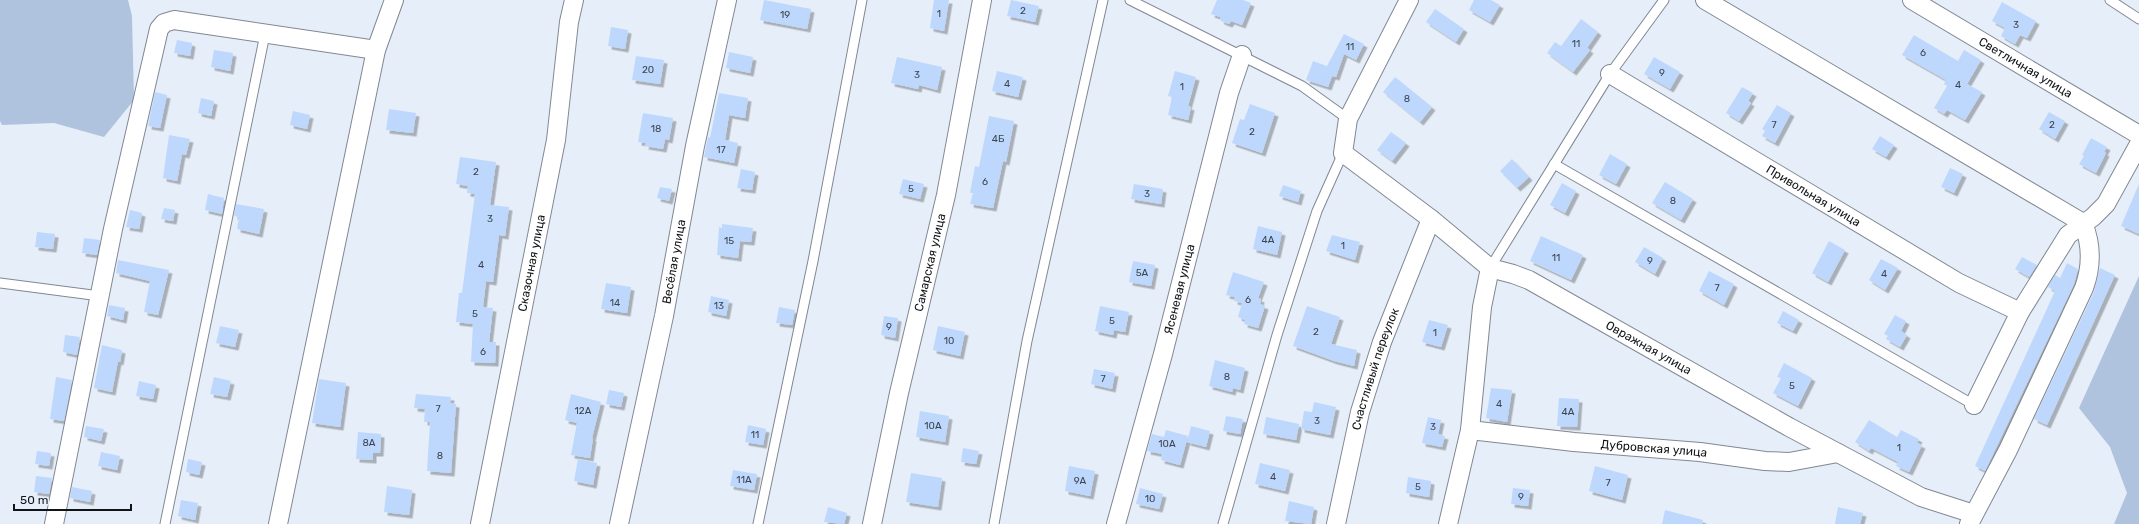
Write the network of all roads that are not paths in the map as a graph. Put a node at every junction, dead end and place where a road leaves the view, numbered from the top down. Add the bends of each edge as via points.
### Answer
1 (394, 0) edge
2 (574, 0) edge
3 (727, 0) edge
4 (862, 0) edge
5 (982, 0) edge
6 (1103, 0) edge
7 (1130, 0) edge
8 (1409, 0) edge
9 (1664, 0) edge
10 (1705, 0) edge
11 (1912, 0) edge
12 (2110, 0) edge
13 (2139, 19) edge
14 (265, 34) junction
15 (376, 50) junction
16 (1242, 54) junction
17 (1610, 74) junction
18 (1348, 119) junction
19 (2139, 135) edge
20 (2139, 144) edge
21 (1343, 153) junction
22 (1554, 164) junction
23 (1431, 219) junction
24 (2083, 223) junction
25 (1490, 268) junction
26 (0, 283) edge
27 (100, 296) junction
28 (2020, 312) junction
29 (1974, 405) joint
30 (1470, 430) junction
31 (1838, 453) junction
32 (1971, 519) edge
33 (54, 524) edge
34 (165, 524) edge
35 (278, 524) edge
36 (480, 524) edge
37 (619, 524) edge
38 (758, 524) edge
39 (872, 524) edge
40 (994, 524) edge
41 (1116, 524) edge
42 (1223, 524) edge
43 (1336, 524) edge
44 (1448, 524) edge

1 - 15 street
2 - 36 street, Сказочная улица via 569,22 556,140
3 - 37 street, Весёлая улица via 697,138 664,316
4 - 38 lane via 813,261
5 - 39 street, Самарская улица via 946,195 899,393
6 - 40 lane via 1027,341
7 - 16 lane
8 - 18 street
9 - 17 lane
10 - 24 street
11 - 19 street, Светличная улица
12 - 13 lane
14 - 15 street
14 - 27 street via 174,20 164,23 159,29
14 - 34 lane
15 - 35 street
16 - 18 lane via 1302,86
16 - 41 street, Ясеневая улица via 1229,93 1165,346
17 - 22 lane
17 - 28 street, Привольная улица via 1960,283
18 - 21 street
20 - 24 street via 2106,204
21 - 23 street, Овражная улица
21 - 42 lane via 1316,211 1281,320
22 - 25 lane
22 - 29 lane
23 - 25 street, Овражная улица
23 - 43 street, Счастливый переулок via 1382,342 1360,412
24 - 28 street via 2068,235
24 - 32 street via 2088,234 2090,254 2090,271 2084,288 2008,450
25 - 30 street via 1482,307
25 - 31 street, Овражная улица via 1529,280
26 - 27 lane
27 - 33 street
28 - 29 street
30 - 31 street, Дубровская улица via 1574,442 1700,452 1765,461 1789,462
30 - 44 street
31 - 32 street, Овражная улица via 1921,497

